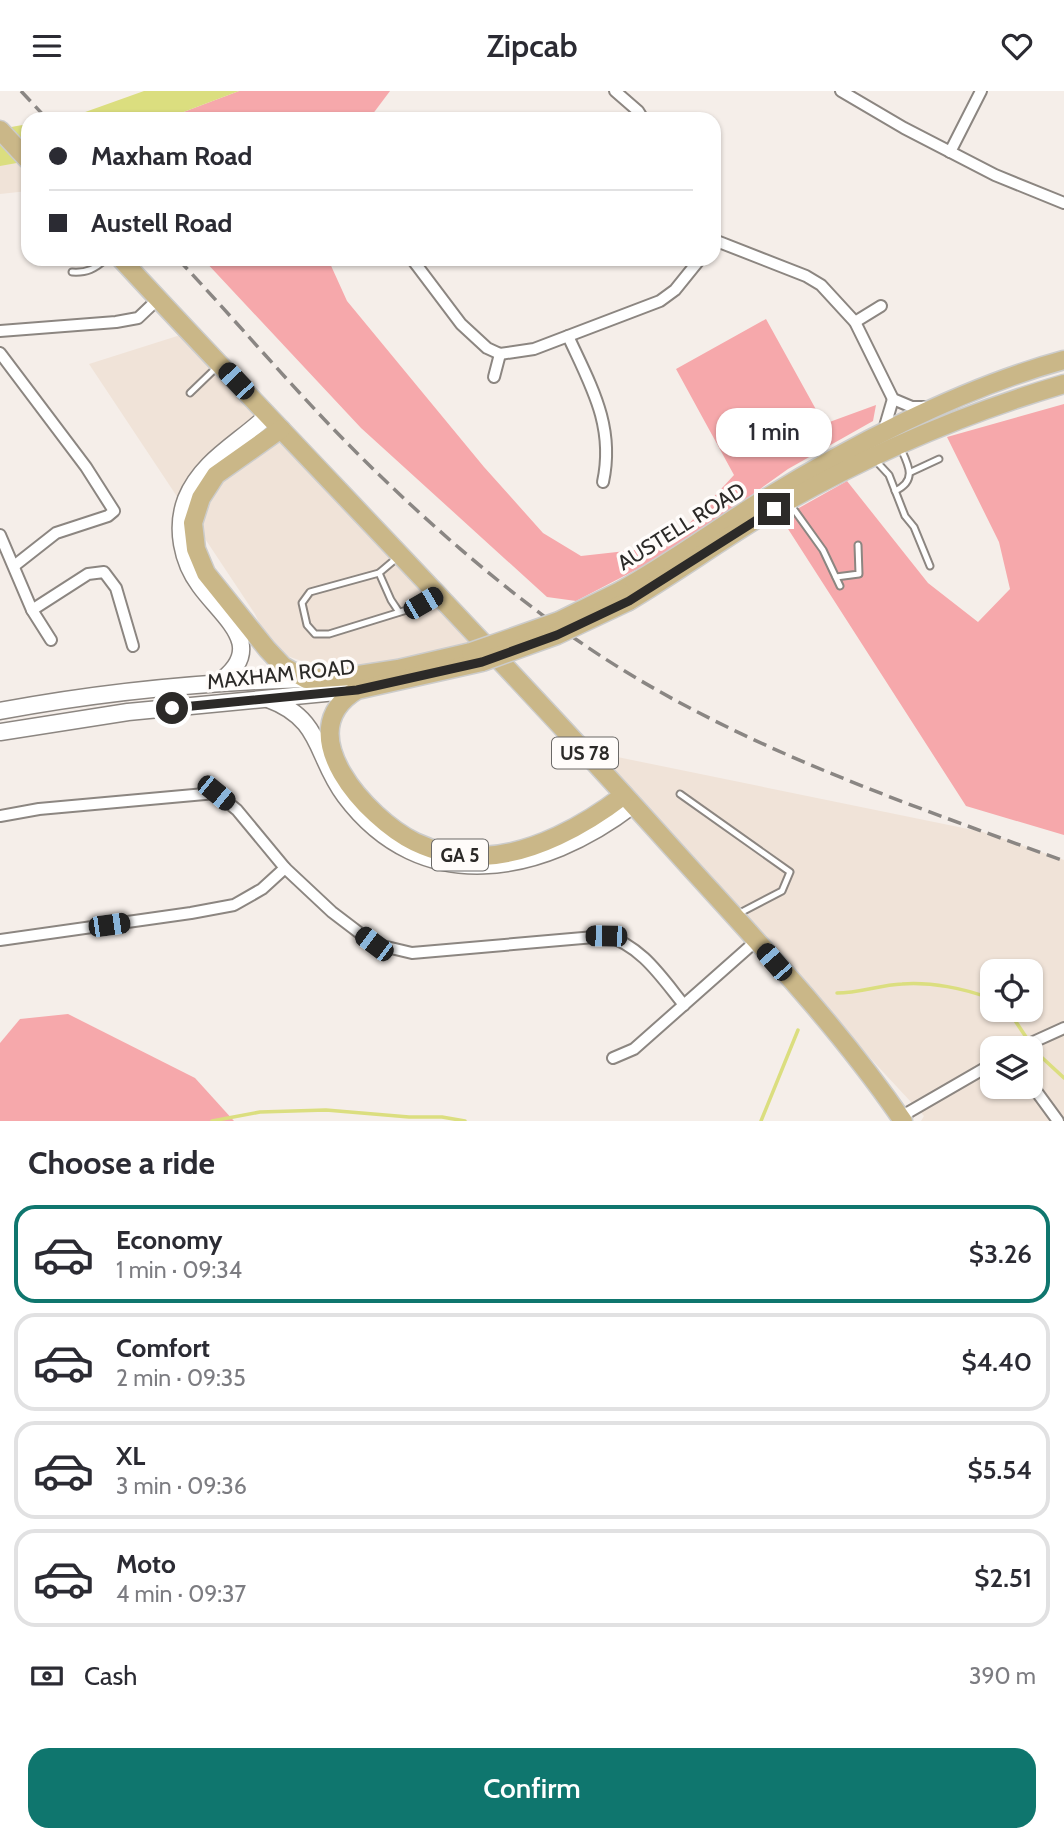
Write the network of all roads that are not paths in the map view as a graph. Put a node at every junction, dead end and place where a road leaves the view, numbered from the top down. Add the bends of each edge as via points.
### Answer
1 (615, 91) edge
2 (841, 91) edge
3 (981, 91) edge
4 (639, 112) edge
5 (0, 130) edge
6 (21, 152) edge
7 (950, 152) junction
8 (1064, 203) edge
9 (721, 243) edge
10 (97, 266) edge
11 (127, 266) edge
12 (417, 266) edge
13 (694, 266) edge
14 (72, 272) dead end
15 (158, 299) junction
16 (881, 306) dead end
17 (855, 322) junction
18 (0, 331) edge
19 (568, 336) junction
20 (0, 353) edge
21 (500, 354) junction
22 (1064, 360) edge
23 (220, 364) junction
24 (494, 377) dead end
25 (1064, 384) edge
26 (190, 393) dead end
27 (893, 399) junction
28 (938, 408) junction
29 (268, 415) junction
30 (281, 429) junction
31 (882, 435) junction
32 (900, 446) junction
33 (870, 459) junction
34 (939, 459) dead end
35 (911, 472) junction
36 (603, 482) dead end
37 (895, 491) junction
38 (788, 501) junction
39 (0, 535) edge
40 (858, 545) dead end
41 (401, 555) junction
42 (14, 566) junction
43 (930, 566) dead end
44 (379, 573) junction
45 (836, 577) junction
46 (840, 586) dead end
47 (438, 594) junction
48 (624, 596) junction
49 (32, 610) junction
50 (399, 612) junction
51 (51, 640) dead end
52 (133, 646) dead end
53 (476, 657) joint
54 (439, 667) junction
55 (306, 679) junction
56 (219, 682) junction
57 (357, 690) junction
58 (268, 699) junction
59 (0, 711) edge
60 (0, 732) edge
61 (680, 794) dead end
62 (628, 800) junction
63 (0, 816) edge
64 (285, 868) junction
65 (733, 916) junction
66 (0, 940) edge
67 (756, 941) junction
68 (684, 1005) junction
69 (1064, 1028) edge
70 (1043, 1038) edge
71 (613, 1058) dead end
72 (980, 1071) edge
73 (1042, 1099) edge
74 (902, 1120) edge
75 (1058, 1121) edge

1 - 4 street
2 - 7 street
3 - 7 street
5 - 6 main road
7 - 8 street
9 - 17 street via 821,285
10 - 14 lane
11 - 15 main road, US 78
12 - 21 street via 461,324
13 - 19 street via 660,302
15 - 18 street via 138,318
15 - 23 main road, US 78
16 - 17 street
17 - 27 street
19 - 21 street via 534,349
19 - 36 street via 603,416 607,462
20 - 42 street via 114,511 56,533
21 - 24 street
22 - 28 main road, AUSTELL ROAD
23 - 26 lane
23 - 29 main road, US 78
25 - 32 main road, AUSTELL ROAD
27 - 28 street via 912,407
27 - 31 street
28 - 31 main road, AUSTELL ROAD
29 - 30 main road, US 78
29 - 56 main road via 206,467 187,497 181,517 181,539 190,569 242,644 238,664
30 - 41 main road, US 78
30 - 55 main road via 210,481 194,515 193,536 201,562 214,582 275,658
31 - 48 main road, AUSTELL ROAD via 751,507
32 - 33 main road, AUSTELL ROAD
32 - 35 lane
33 - 37 lane via 883,467
33 - 38 main road, AUSTELL ROAD
34 - 35 lane
35 - 37 lane via 905,486
37 - 43 lane
38 - 45 lane via 824,550
38 - 48 main road, AUSTELL ROAD
39 - 42 street
40 - 45 lane via 859,574
41 - 44 lane
41 - 47 main road, US 78
42 - 49 street
44 - 50 lane
44 - 50 lane via 310,592 302,603 307,625 315,634 329,634
45 - 46 lane
47 - 50 lane
47 - 62 main road, US 78
48 - 53 main road, AUSTELL ROAD, bridge via 557,635
49 - 51 street
49 - 52 street via 88,574 104,572 116,588
53 - 54 main road, MAXHAM ROAD
54 - 55 main road, MAXHAM ROAD
54 - 57 main road, MAXHAM ROAD
55 - 56 main road, MAXHAM ROAD
56 - 59 main road, MAXHAM ROAD
57 - 58 main road, MAXHAM ROAD
57 - 62 main road, GA 5 via 340,703 330,719 331,746 337,760 372,812 426,847 485,856 522,848
58 - 60 main road, MAXHAM ROAD via 128,712
58 - 62 main road via 305,722 343,794 363,817 417,855 471,867 529,858 600,828
61 - 65 lane via 790,872 782,891
62 - 65 main road, US 78
63 - 64 street via 216,793 237,810
64 - 66 street via 234,905
64 - 68 street via 374,944 412,953 606,936 632,947
65 - 67 main road, US 78
67 - 68 street
67 - 74 main road, US 78 via 855,1056
68 - 71 street via 634,1049
69 - 70 street
72 - 74 street
73 - 75 street

